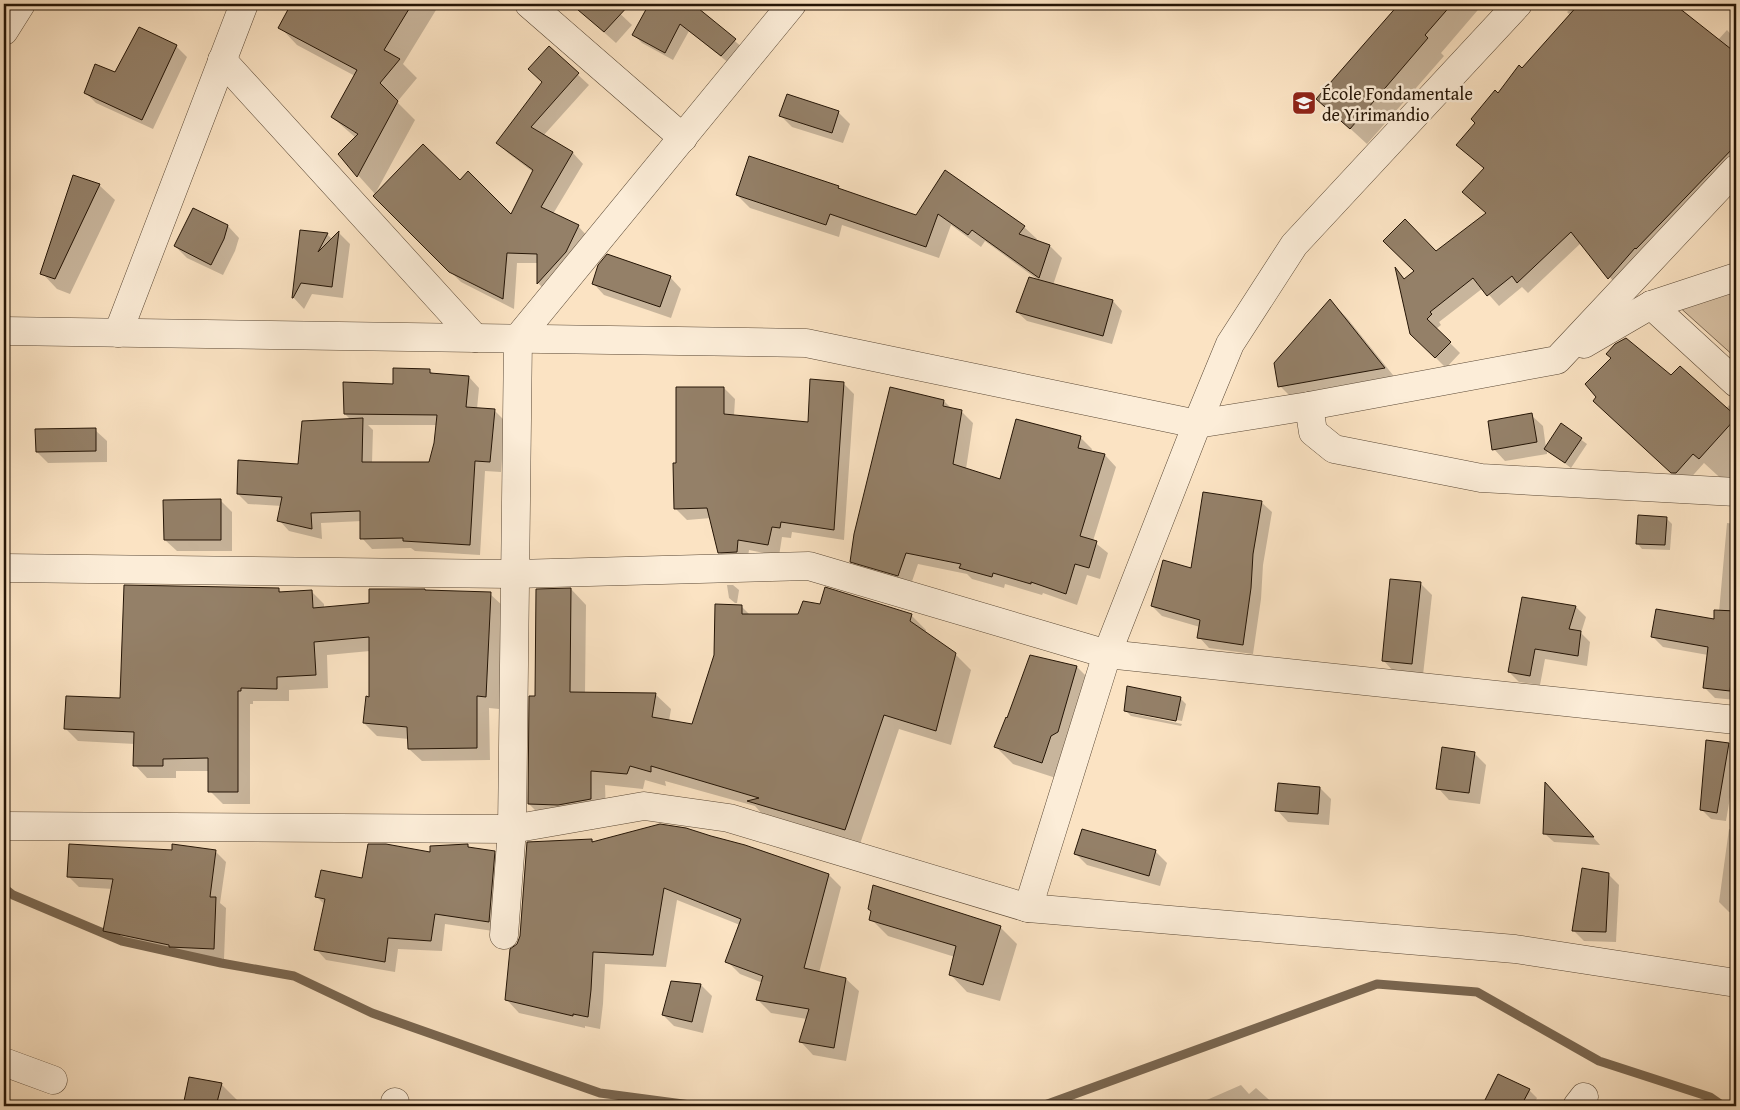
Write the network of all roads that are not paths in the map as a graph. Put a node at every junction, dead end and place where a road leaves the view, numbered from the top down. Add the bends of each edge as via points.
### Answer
1 (21, 4) edge
2 (244, 4) edge
3 (529, 4) edge
4 (792, 4) edge
5 (1518, 4) edge
6 (4, 31) edge
7 (222, 60) junction
8 (683, 138) junction
9 (1736, 169) edge
10 (1736, 277) edge
11 (1651, 304) junction
12 (4, 331) edge
13 (118, 333) junction
14 (475, 338) junction
15 (518, 338) junction
16 (1557, 360) junction
17 (1736, 383) edge
18 (1309, 406) junction
19 (1197, 424) junction
20 (1736, 492) edge
21 (4, 568) edge
22 (515, 574) junction
23 (1107, 654) junction
24 (1736, 720) edge
25 (4, 826) edge
26 (512, 829) junction
27 (1028, 908) junction
28 (504, 935) dead end
29 (1736, 983) edge
30 (4, 1062) edge
31 (53, 1080) dead end

1 - 6 street
2 - 7 street
3 - 8 street
4 - 8 street
5 - 19 street via 1294,245 1230,344
7 - 13 street
7 - 14 street
8 - 15 street
9 - 16 street
10 - 11 street
11 - 16 street
11 - 17 street
12 - 13 street
13 - 14 street
14 - 15 street
15 - 19 street via 806,342
15 - 22 street
16 - 18 street
18 - 19 street
18 - 20 street via 1313,432 1334,449 1481,478
19 - 23 street
21 - 22 street
22 - 23 street via 809,566
22 - 26 street
23 - 24 street
23 - 27 street
25 - 26 street
26 - 27 street via 644,806 729,818
26 - 28 street
27 - 29 street via 1515,949
30 - 31 street

